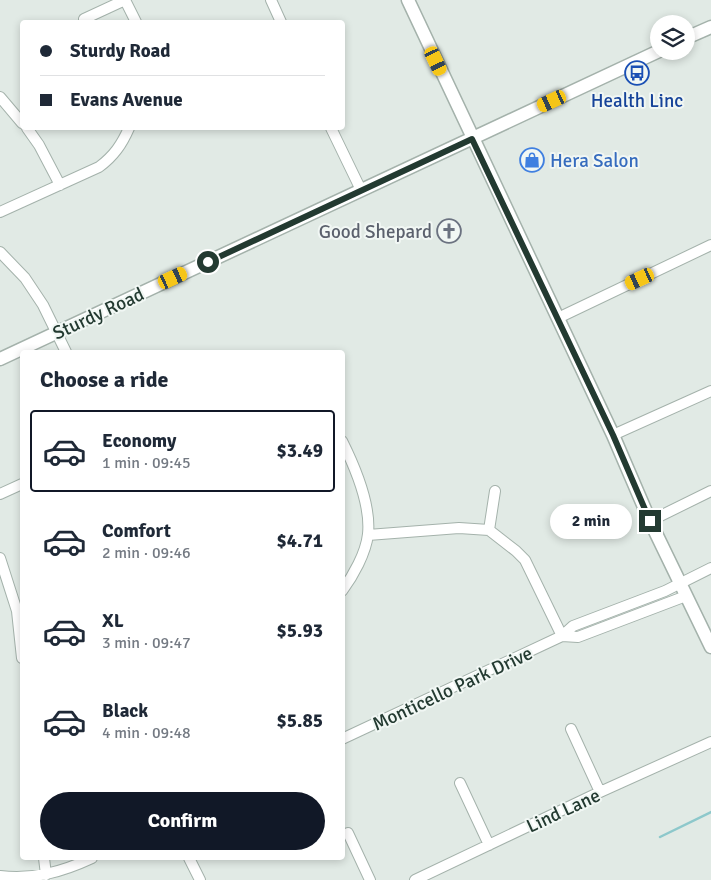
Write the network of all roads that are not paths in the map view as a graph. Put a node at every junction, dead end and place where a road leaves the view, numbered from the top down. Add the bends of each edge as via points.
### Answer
1 (125, 0) edge
2 (271, 0) edge
3 (408, 0) edge
4 (84, 19) dead end
5 (135, 20) edge
6 (280, 20) edge
7 (711, 27) edge
8 (695, 34) edge
9 (650, 55) edge
10 (0, 96) edge
11 (20, 121) edge
12 (28, 130) edge
13 (129, 130) edge
14 (332, 130) edge
15 (472, 139) junction
16 (60, 185) junction
17 (361, 190) junction
18 (0, 212) edge
19 (711, 245) edge
20 (0, 252) edge
21 (558, 318) junction
22 (56, 333) junction
23 (65, 350) edge
24 (0, 359) edge
25 (711, 391) edge
26 (613, 435) junction
27 (345, 448) edge
28 (20, 485) edge
29 (495, 491) dead end
30 (711, 491) edge
31 (0, 494) edge
32 (650, 521) junction
33 (490, 530) junction
34 (368, 535) junction
35 (0, 558) edge
36 (711, 568) edge
37 (680, 582) junction
38 (345, 587) edge
39 (686, 596) junction
40 (20, 634) edge
41 (562, 636) junction
42 (711, 648) edge
43 (570, 729) dead end
44 (345, 738) edge
45 (711, 742) edge
46 (460, 783) dead end
47 (600, 792) junction
48 (348, 834) dead end
49 (489, 845) junction
50 (44, 860) edge
51 (87, 860) edge
52 (190, 860) edge
53 (46, 875) junction
54 (0, 876) edge
55 (200, 880) edge
56 (370, 880) edge
57 (415, 880) edge

1 - 4 street
1 - 5 street
2 - 6 street
3 - 15 street
7 - 8 street
9 - 15 street, Sturdy Road
10 - 11 street
12 - 16 street
13 - 16 street via 123,143 107,161
14 - 17 street
15 - 17 street, Sturdy Road
15 - 21 street
16 - 18 street
17 - 22 street, Sturdy Road
19 - 21 street
20 - 22 street via 25,278
21 - 26 street
22 - 23 street
22 - 24 street, Sturdy Road
25 - 26 street
26 - 32 street
27 - 34 street via 356,469 365,504
28 - 31 street
29 - 33 street
30 - 32 street
32 - 37 street
33 - 34 street via 460,528
33 - 41 street via 525,560
34 - 38 street via 355,572
35 - 40 street via 18,611
36 - 37 street, Monticello Park Drive
37 - 39 street
37 - 41 street, Monticello Park Drive via 573,626
39 - 41 street, Monticello Park Drive via 578,638
39 - 42 street
41 - 44 street, Monticello Park Drive
43 - 47 street
45 - 47 street, Lind Lane
46 - 49 street
47 - 49 street, Lind Lane
48 - 56 street
49 - 57 street, Lind Lane
50 - 53 street
51 - 53 street
52 - 55 street
53 - 54 street

